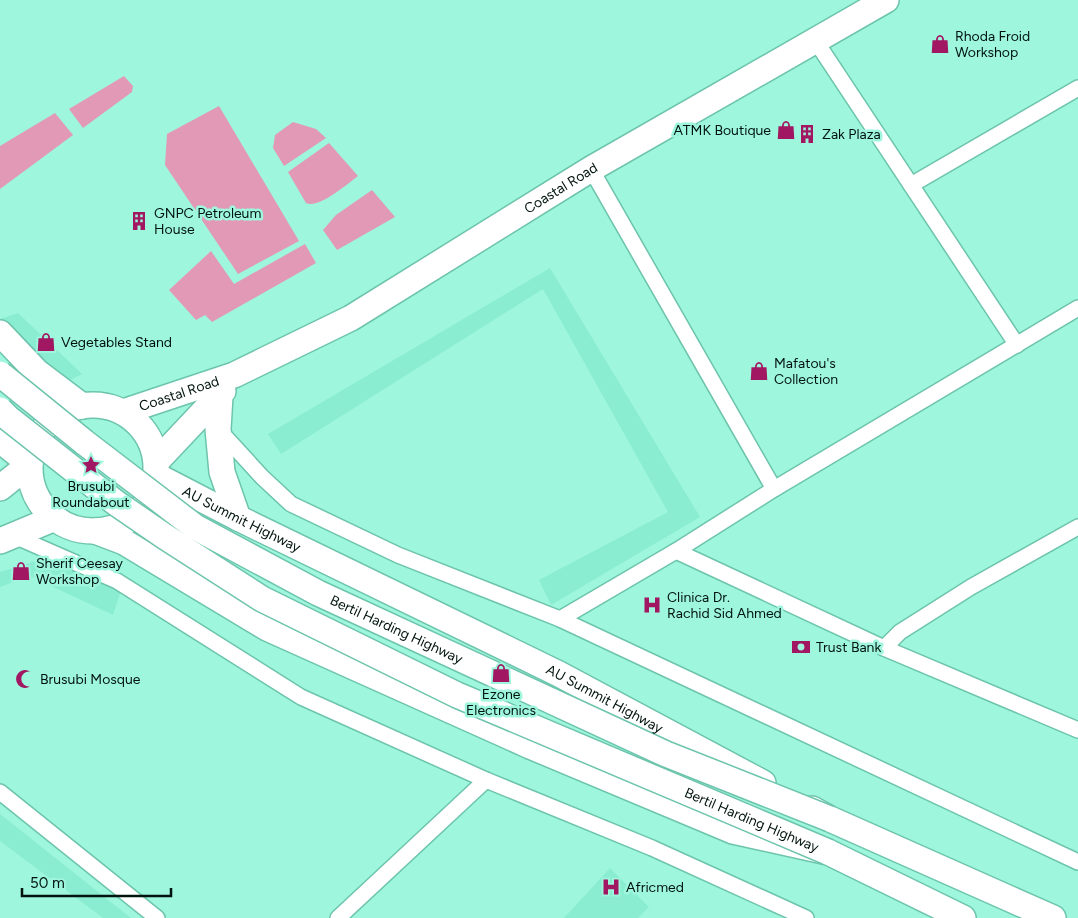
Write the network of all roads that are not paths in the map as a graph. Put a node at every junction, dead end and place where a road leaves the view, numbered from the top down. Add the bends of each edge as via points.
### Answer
1 (886, 0) edge
2 (815, 40) junction
3 (1078, 88) edge
4 (591, 169) junction
5 (911, 185) junction
6 (1078, 308) edge
7 (0, 333) edge
8 (1017, 345) junction
9 (0, 374) edge
10 (234, 375) junction
11 (220, 396) junction
12 (82, 406) junction
13 (0, 410) edge
14 (123, 412) junction
15 (218, 429) junction
16 (0, 440) edge
17 (30, 464) junction
18 (157, 469) junction
19 (0, 488) edge
20 (774, 489) junction
21 (55, 518) junction
22 (238, 518) junction
23 (1078, 527) edge
24 (95, 531) junction
25 (6, 538) edge
26 (676, 551) junction
27 (560, 619) junction
28 (884, 648) junction
29 (1078, 730) edge
30 (486, 780) junction
31 (0, 792) edge
32 (830, 819) junction
33 (828, 852) junction
34 (1078, 862) edge
35 (157, 918) edge
36 (338, 918) edge
37 (806, 918) edge
38 (963, 918) edge
39 (1053, 918) edge

1 - 2 main road, Coastal Road
2 - 4 main road, Coastal Road
2 - 5 street
3 - 5 street
4 - 10 main road, Coastal Road via 351,318
4 - 20 street
5 - 8 street
6 - 8 street
7 - 12 main road via 37,372
8 - 20 street
9 - 32 main road, Bertil Harding Highway, bridge via 195,527 318,593 666,754
10 - 11 main road, Coastal Road
10 - 14 main road, Coastal Road
11 - 15 main road
11 - 18 main road, Coastal Road
12 - 14 main road via 103,405
12 - 17 main road via 62,413 46,426 35,444
13 - 33 main road, Bertil Harding Highway, bridge via 116,503 262,599 457,695
14 - 18 main road via 139,424 151,441
15 - 22 main road via 222,472
15 - 27 street via 291,504 398,555
16 - 17 main road
17 - 19 main road
17 - 21 main road via 32,485 41,503
18 - 22 main road, AU Summit Highway
18 - 24 main road via 147,501 133,517 115,527
20 - 26 street
21 - 24 main road via 74,528
21 - 25 main road
22 - 32 main road, AU Summit Highway via 559,674
23 - 28 street via 971,587 900,632
24 - 33 main road via 124,542 267,628 530,746 732,832
25 - 30 street via 117,581 301,697
26 - 27 street
26 - 28 street
27 - 34 street
28 - 29 street
30 - 36 street
30 - 37 street via 652,848
31 - 35 street
32 - 39 main road, AU Summit Highway
33 - 38 main road

